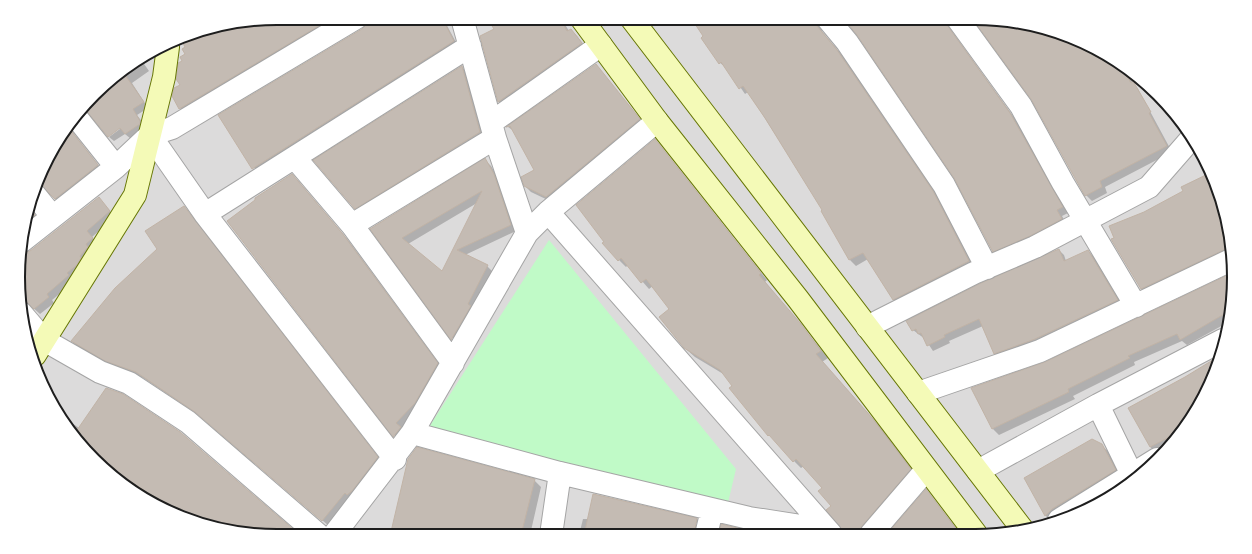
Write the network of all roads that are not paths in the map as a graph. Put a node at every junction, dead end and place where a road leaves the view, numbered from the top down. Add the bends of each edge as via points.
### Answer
1 (344, 25) edge
2 (464, 25) edge
3 (586, 25) edge
4 (636, 25) edge
5 (833, 25) edge
6 (962, 25) edge
7 (601, 45) junction
8 (470, 46) junction
9 (168, 50) edge
10 (79, 121) edge
11 (657, 121) junction
12 (493, 130) junction
13 (150, 135) junction
14 (1188, 142) edge
15 (295, 158) junction
16 (116, 167) junction
17 (37, 198) edge
18 (548, 212) junction
19 (206, 214) junction
20 (52, 216) junction
21 (1084, 221) junction
22 (352, 225) junction
23 (527, 233) junction
24 (29, 236) edge
25 (1226, 262) edge
26 (987, 268) junction
27 (1136, 306) junction
28 (867, 327) junction
29 (31, 332) edge
30 (1218, 343) edge
31 (40, 347) edge
32 (453, 363) junction
33 (918, 393) junction
34 (1098, 405) junction
35 (412, 434) junction
36 (395, 458) junction
37 (926, 470) junction
38 (978, 471) junction
39 (560, 473) junction
40 (1131, 475) edge
41 (712, 510) junction
42 (1019, 525) edge
43 (759, 527) edge
44 (312, 529) edge
45 (339, 529) edge
46 (552, 529) edge
47 (707, 529) edge
48 (787, 529) edge
49 (826, 529) edge
50 (875, 529) edge
51 (972, 529) edge

1 - 13 street via 172,128
2 - 8 street
3 - 7 main road
4 - 28 main road
5 - 26 street via 944,185
6 - 21 street via 1022,106
7 - 11 main road
7 - 12 street
8 - 12 street
8 - 15 street
9 - 13 main road
10 - 16 street
11 - 18 street
11 - 37 main road via 798,299
12 - 22 street
12 - 23 street
13 - 16 street
13 - 19 street
13 - 31 main road via 135,195
14 - 21 street via 1149,187
15 - 19 street
15 - 22 street
16 - 20 street
17 - 20 street
18 - 23 street
18 - 49 street
19 - 36 street
20 - 24 street
21 - 26 street via 1035,247
21 - 27 street
22 - 32 street
23 - 32 street
25 - 27 street
26 - 28 street
27 - 33 street via 1040,351
28 - 33 main road
29 - 31 street
30 - 34 street
31 - 44 street via 129,384 188,422
32 - 35 street
33 - 38 main road
34 - 38 street
34 - 40 street
35 - 36 street
35 - 39 street
36 - 45 street
37 - 50 street
37 - 51 main road
38 - 42 main road
39 - 41 street
39 - 46 street
41 - 43 street
41 - 47 street
43 - 48 street

